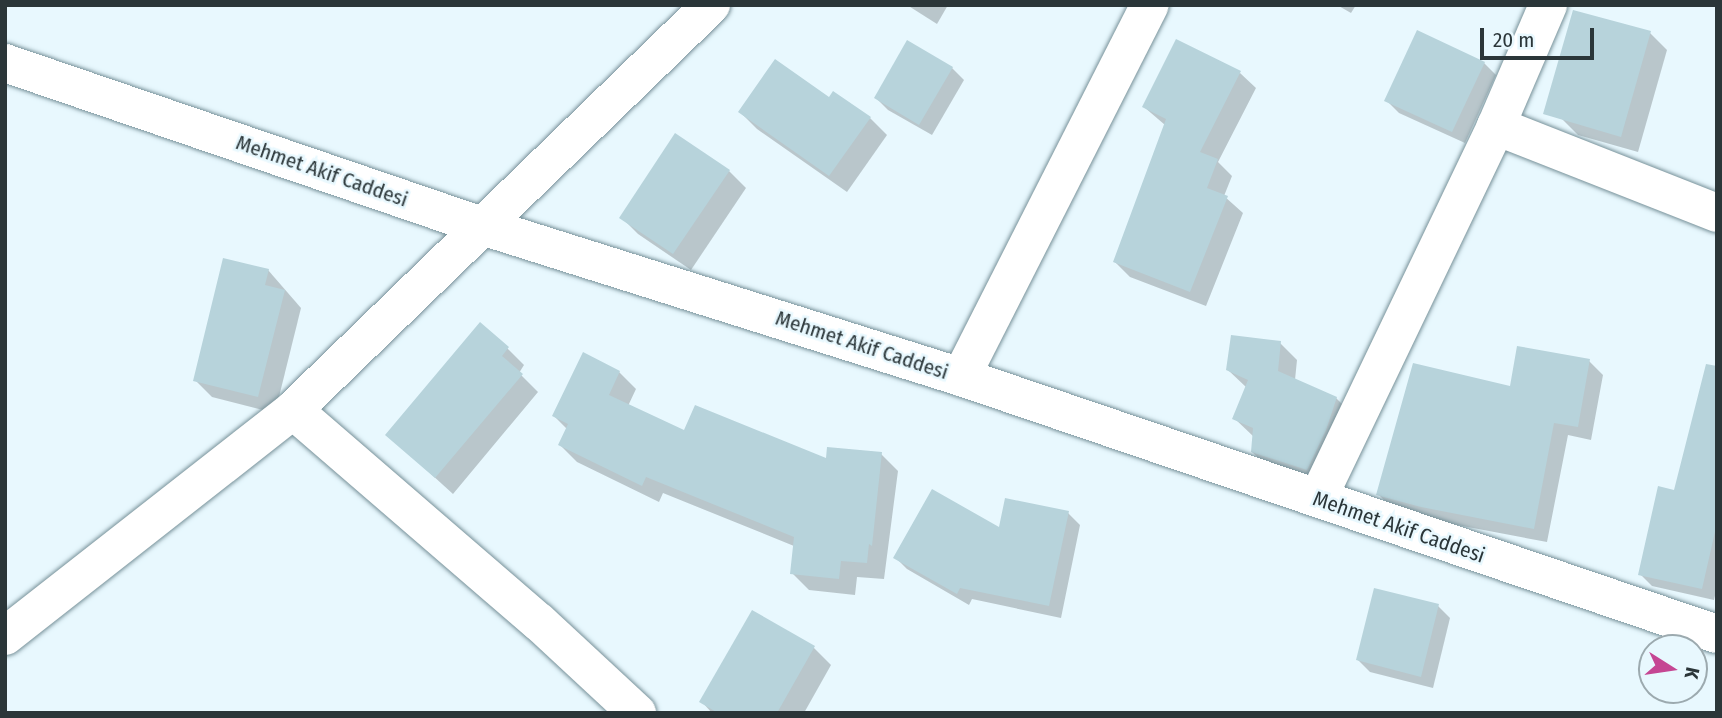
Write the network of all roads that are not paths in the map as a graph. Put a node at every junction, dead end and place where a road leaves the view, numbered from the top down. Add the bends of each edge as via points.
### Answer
1 (711, 5) edge
2 (1150, 5) edge
3 (1548, 5) edge
4 (5, 63) edge
5 (1496, 126) junction
6 (1717, 213) edge
7 (482, 226) junction
8 (961, 377) junction
9 (293, 410) junction
10 (1318, 498) junction
11 (1717, 634) edge
12 (5, 636) edge
13 (637, 713) edge

1 - 7 street
2 - 8 street
3 - 5 street
4 - 7 street, Mehmet Akif Caddesi
5 - 6 street
5 - 10 street
7 - 8 street, Mehmet Akif Caddesi
7 - 9 street
8 - 10 street, Mehmet Akif Caddesi
9 - 12 street
9 - 13 street via 539,622
10 - 11 street, Mehmet Akif Caddesi

